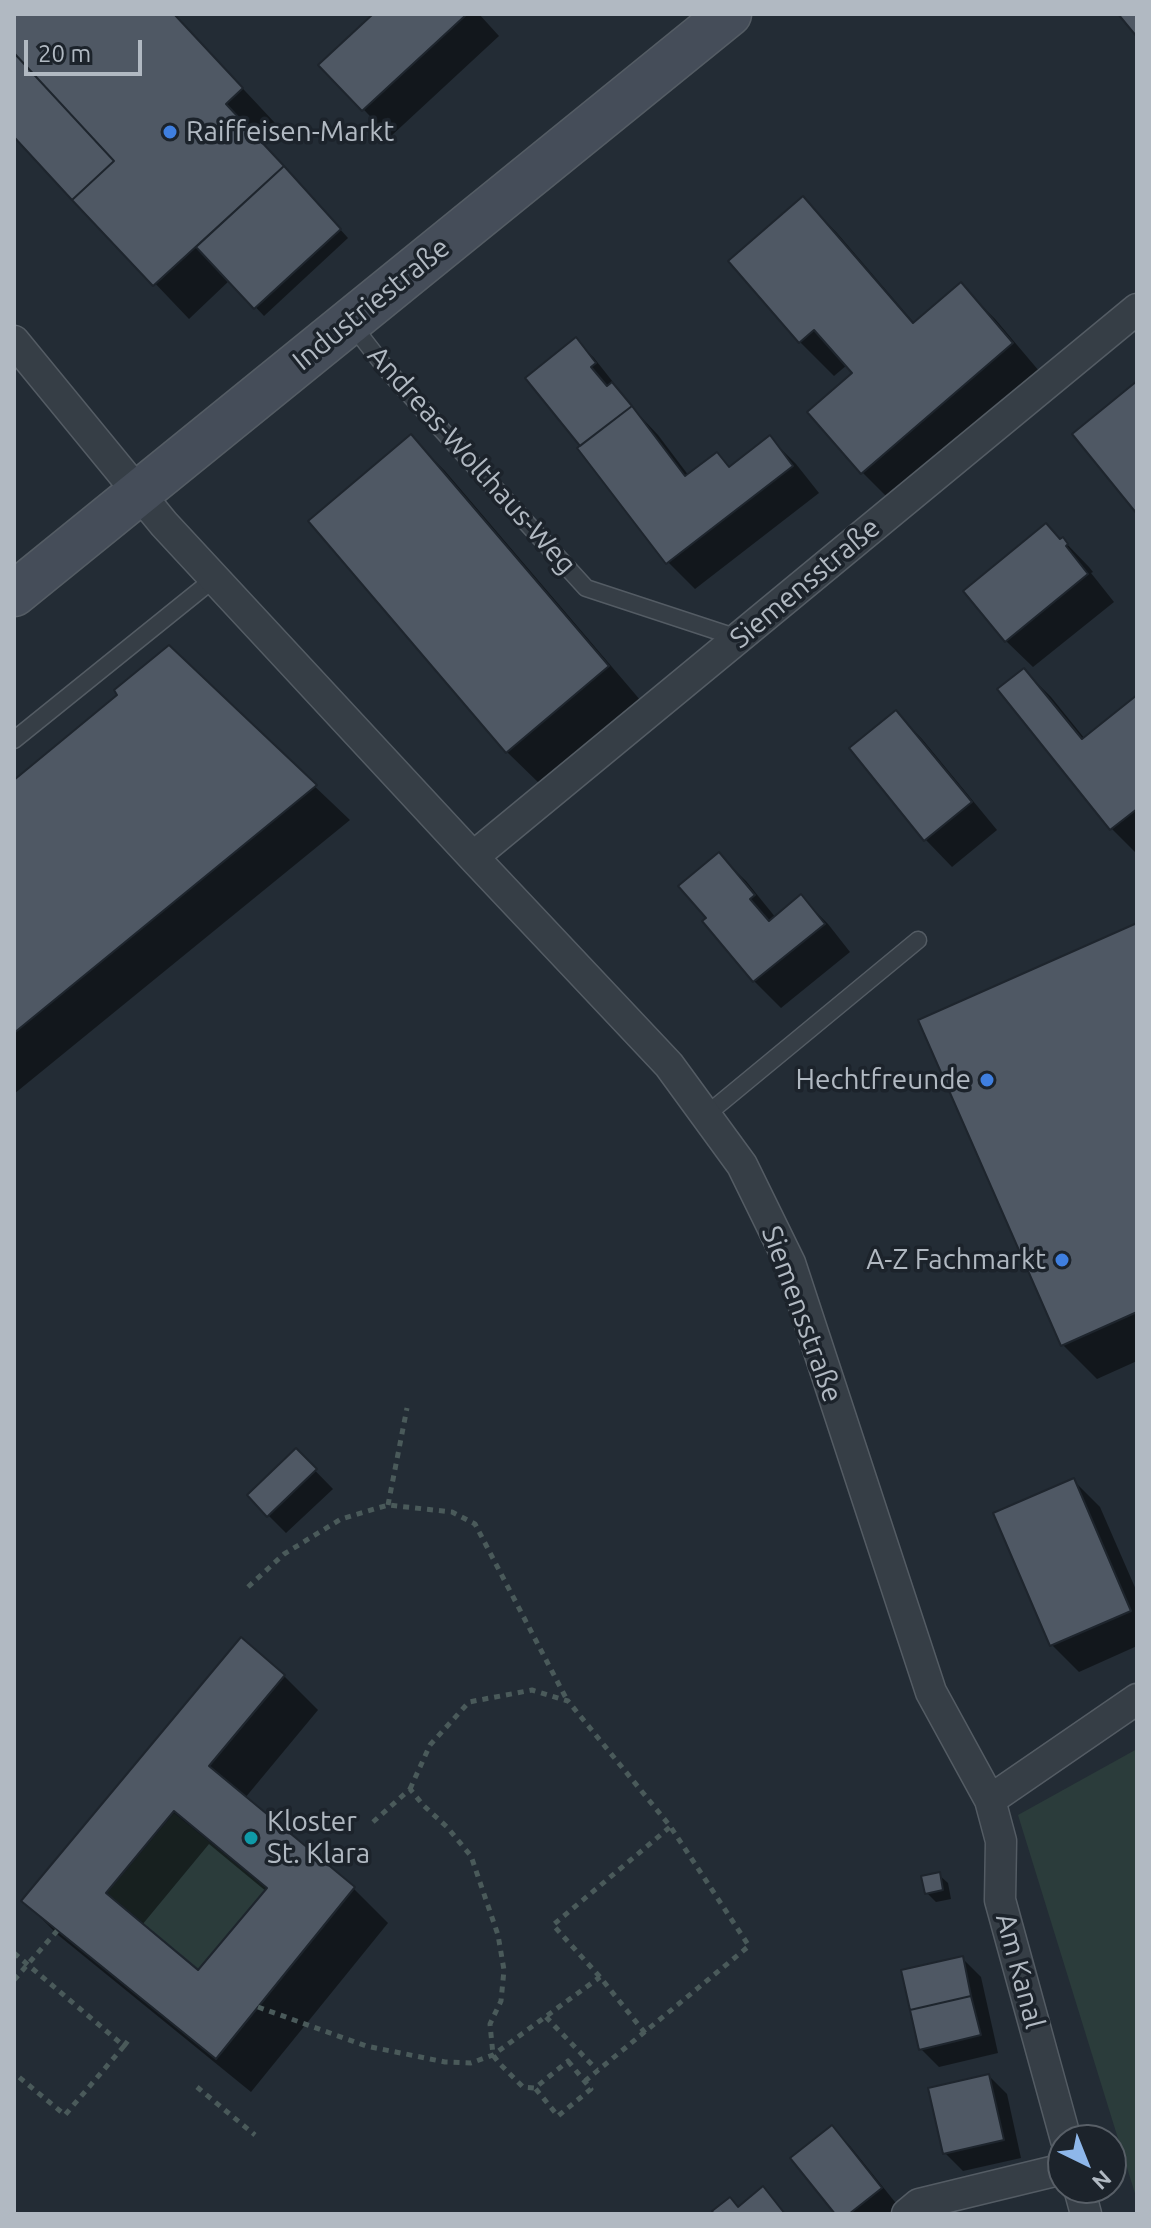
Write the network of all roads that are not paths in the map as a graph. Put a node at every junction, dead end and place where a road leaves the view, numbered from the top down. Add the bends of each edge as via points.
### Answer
1 (729, 14) edge
2 (1137, 309) edge
3 (349, 320) junction
4 (14, 341) edge
5 (138, 493) junction
6 (215, 578) junction
7 (14, 594) edge
8 (738, 638) junction
9 (14, 740) edge
10 (473, 857) junction
11 (918, 940) dead end
12 (706, 1115) junction
13 (1137, 1699) edge
14 (990, 1800) junction
15 (1062, 2124) edge
16 (1047, 2173) edge
17 (907, 2214) edge

1 - 3 street, Industriestraße
2 - 8 street, Siemensstraße
3 - 5 street, Industriestraße
3 - 8 lane, Andreas-Wolthaus-Weg via 388,371 586,588
4 - 5 street, Siemensstraße
5 - 6 street, Siemensstraße
5 - 7 street, Industriestraße
6 - 9 lane
6 - 10 street, Siemensstraße
8 - 10 street, Siemensstraße
10 - 12 street, Siemensstraße via 669,1065
11 - 12 lane
12 - 14 street, Siemensstraße via 742,1165 790,1263 931,1692
13 - 14 street
14 - 15 street, Am Kanal via 1001,1841 1000,1900
16 - 17 street via 919,2204

